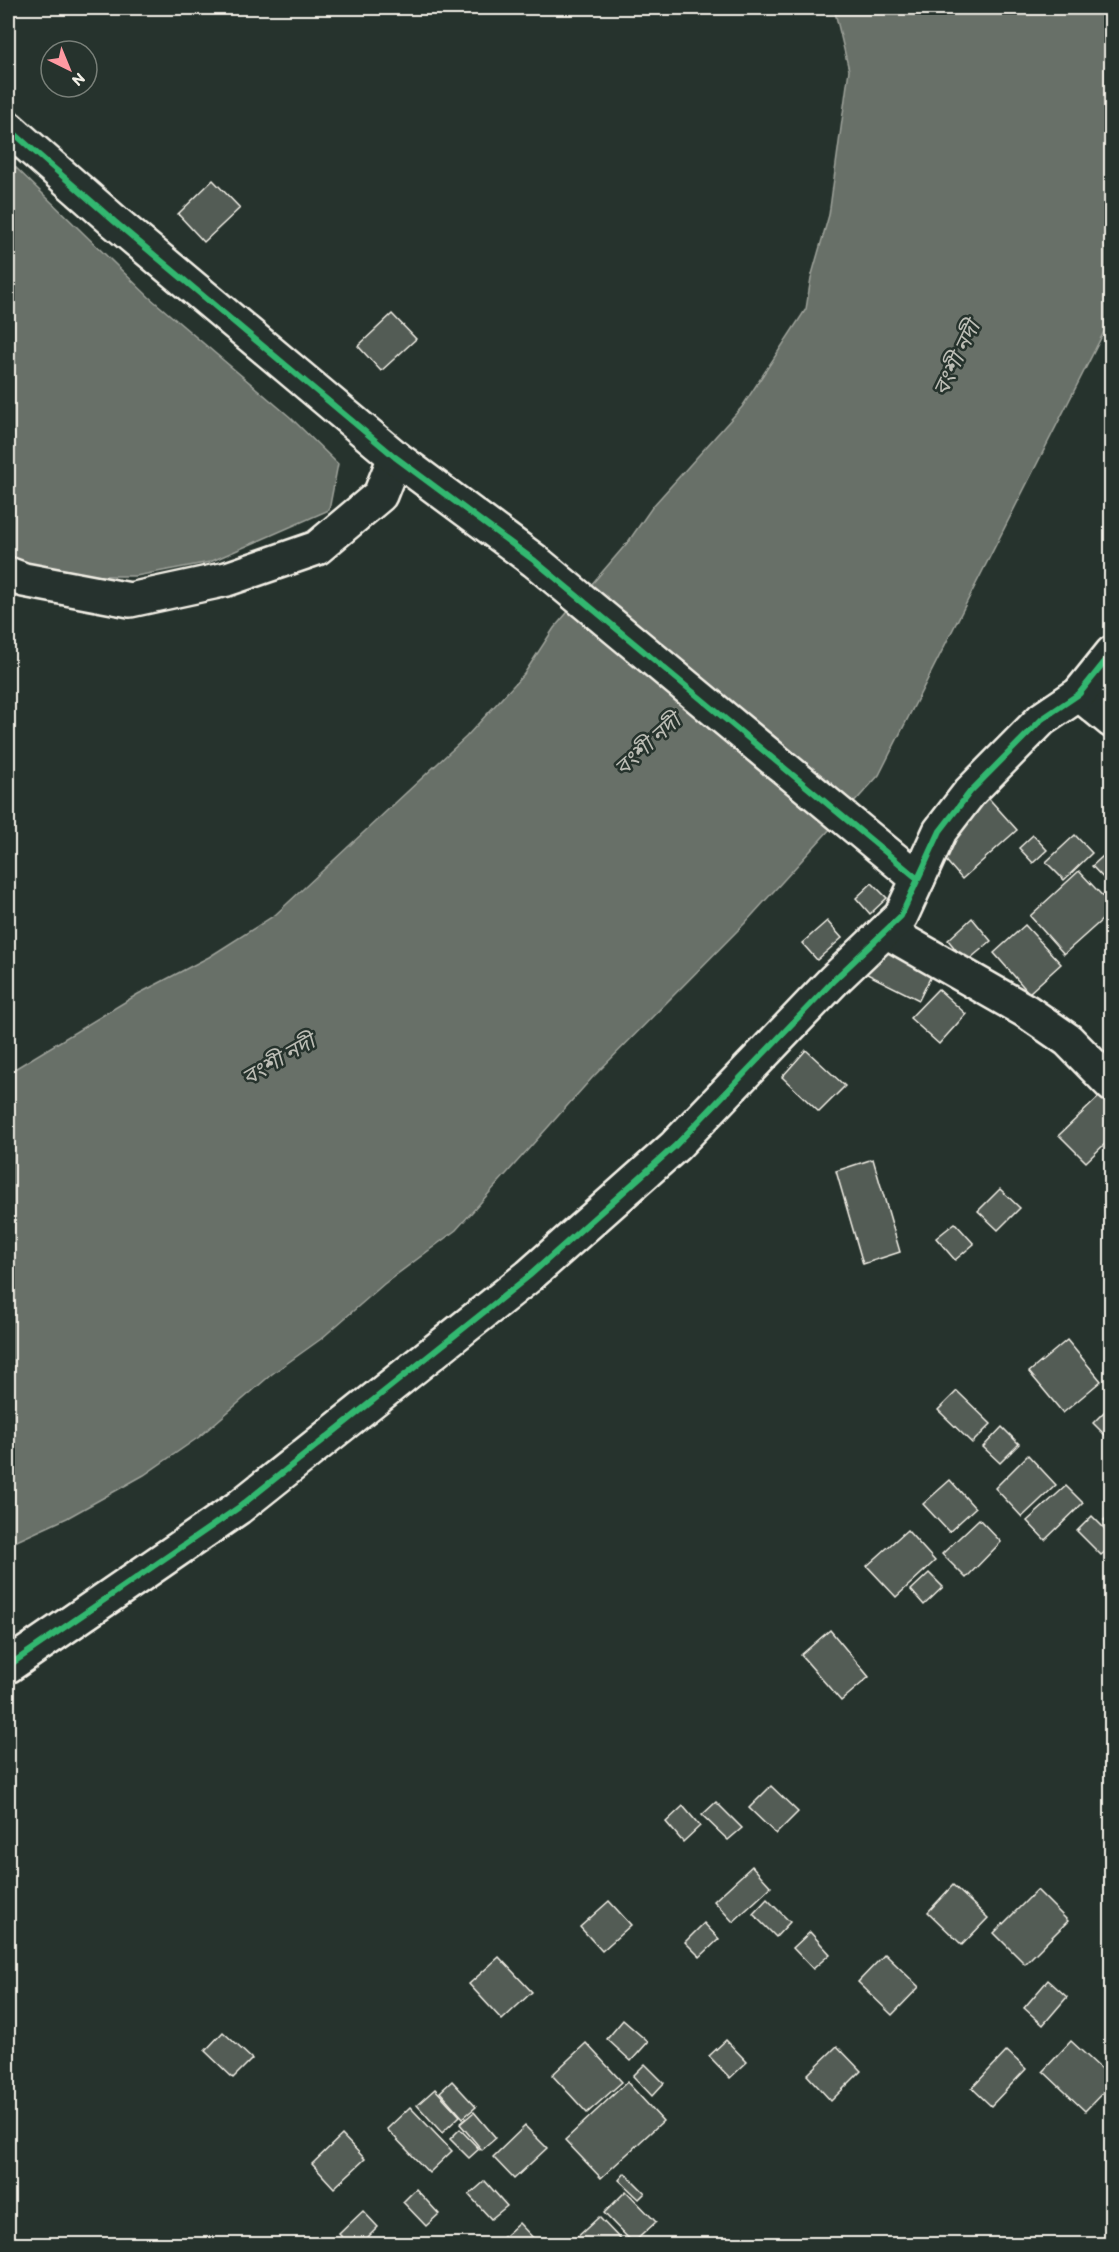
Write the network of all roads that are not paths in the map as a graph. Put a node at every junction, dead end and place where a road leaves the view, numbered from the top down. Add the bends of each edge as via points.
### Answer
1 (8, 128) edge
2 (395, 457) junction
3 (8, 574) edge
4 (1112, 653) edge
5 (1079, 694) junction
6 (1112, 721) edge
7 (918, 879) junction
8 (886, 931) junction
9 (1112, 1085) edge
10 (8, 1666) edge

1 - 2 street
2 - 3 street via 380,495 317,548 228,579 130,600
2 - 7 street via 536,561
4 - 5 street
5 - 6 street
5 - 7 street via 1042,719 970,792 940,831
7 - 8 street via 901,916
8 - 9 street via 1026,1011 1068,1040
8 - 10 street via 675,1146 530,1276 238,1508

